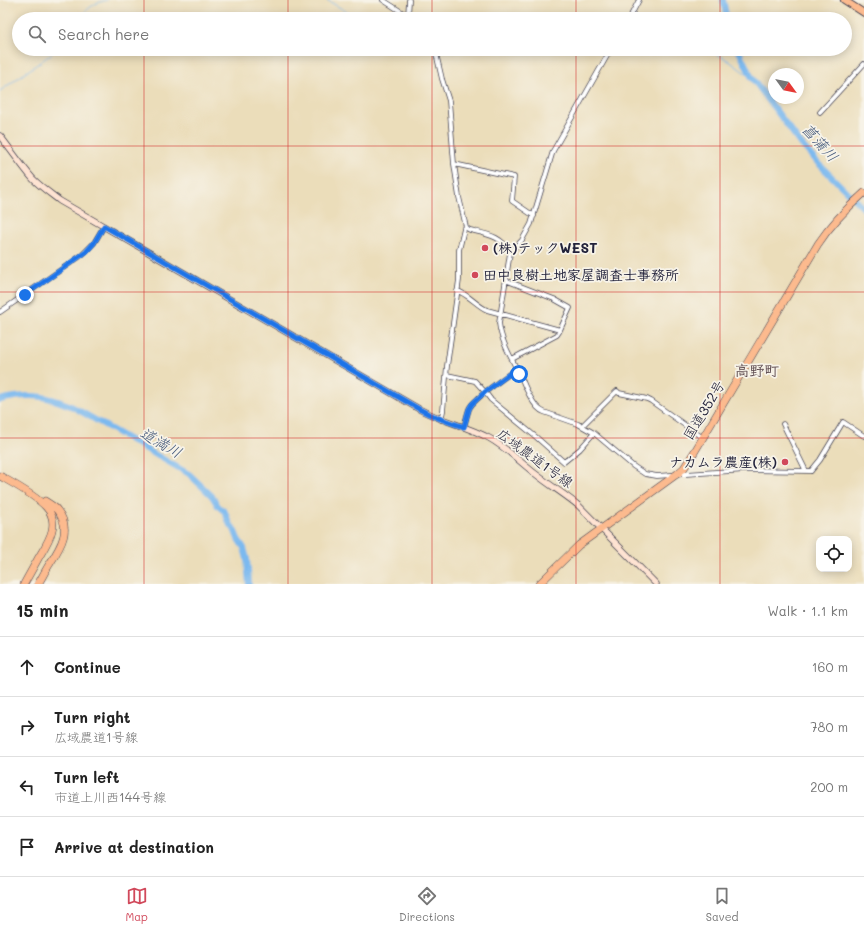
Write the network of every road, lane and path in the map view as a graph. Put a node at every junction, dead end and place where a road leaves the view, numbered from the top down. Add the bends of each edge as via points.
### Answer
1 (383, 0) edge
2 (409, 0) edge
3 (639, 0) edge
4 (844, 0) edge
5 (401, 12) edge
6 (409, 12) edge
7 (633, 12) edge
8 (864, 13) edge
9 (436, 56) edge
10 (607, 56) edge
11 (864, 64) edge
12 (820, 112) dead end
13 (0, 136) edge
14 (454, 164) junction
15 (863, 194) edge
16 (534, 216) junction
17 (104, 226) junction
18 (466, 227) junction
19 (510, 252) junction
20 (505, 280) junction
21 (457, 291) junction
22 (0, 312) edge
23 (500, 313) junction
24 (560, 330) junction
25 (512, 359) junction
26 (516, 369) junction
27 (447, 375) junction
28 (485, 392) junction
29 (441, 420) junction
30 (783, 424) dead end
31 (582, 426) junction
32 (464, 427) junction
33 (594, 433) junction
34 (864, 436) edge
35 (703, 438) junction
36 (806, 471) junction
37 (677, 474) junction
38 (0, 476) edge
39 (11, 482) junction
40 (602, 529) junction
41 (24, 584) edge
42 (38, 584) edge
43 (539, 584) edge
44 (656, 584) edge

1 - 5 street
2 - 6 street
3 - 7 street
4 - 8 main road
9 - 14 street via 449,101
10 - 16 street via 553,150
11 - 12 street
13 - 17 street, 広域農道1号線 via 41,186
14 - 16 street via 514,177 512,201
14 - 18 street
15 - 35 highway, 国道352号 via 830,226 818,244
16 - 19 street via 522,240
17 - 22 street via 94,243 82,255
17 - 29 street, 広域農道1号線
18 - 19 street via 499,239 508,246
18 - 21 street via 459,250
19 - 20 street
20 - 23 street
20 - 24 street via 570,308
21 - 23 street via 481,307
21 - 27 street
23 - 24 street
23 - 25 street via 498,323
24 - 25 street via 557,335
25 - 26 street
26 - 28 street
26 - 31 street via 539,409
27 - 28 street via 472,380
27 - 29 street
28 - 32 street via 469,409
28 - 33 street via 491,400 564,462
29 - 32 street, 広域農道1号線
30 - 36 street
31 - 33 street
31 - 35 street via 617,391 651,401
32 - 40 street, 広域農道1号線 via 504,447 570,499
33 - 37 street via 645,474
34 - 36 street via 843,422 812,473
35 - 37 highway, 国道352号
36 - 37 street via 746,470
37 - 40 highway, 国道352号
38 - 39 highway
39 - 41 highway via 45,505 54,524 49,540
39 - 42 highway via 54,508 64,522 63,540
40 - 43 highway, 国道352号 via 571,552
40 - 44 street, 広域農道1号線

